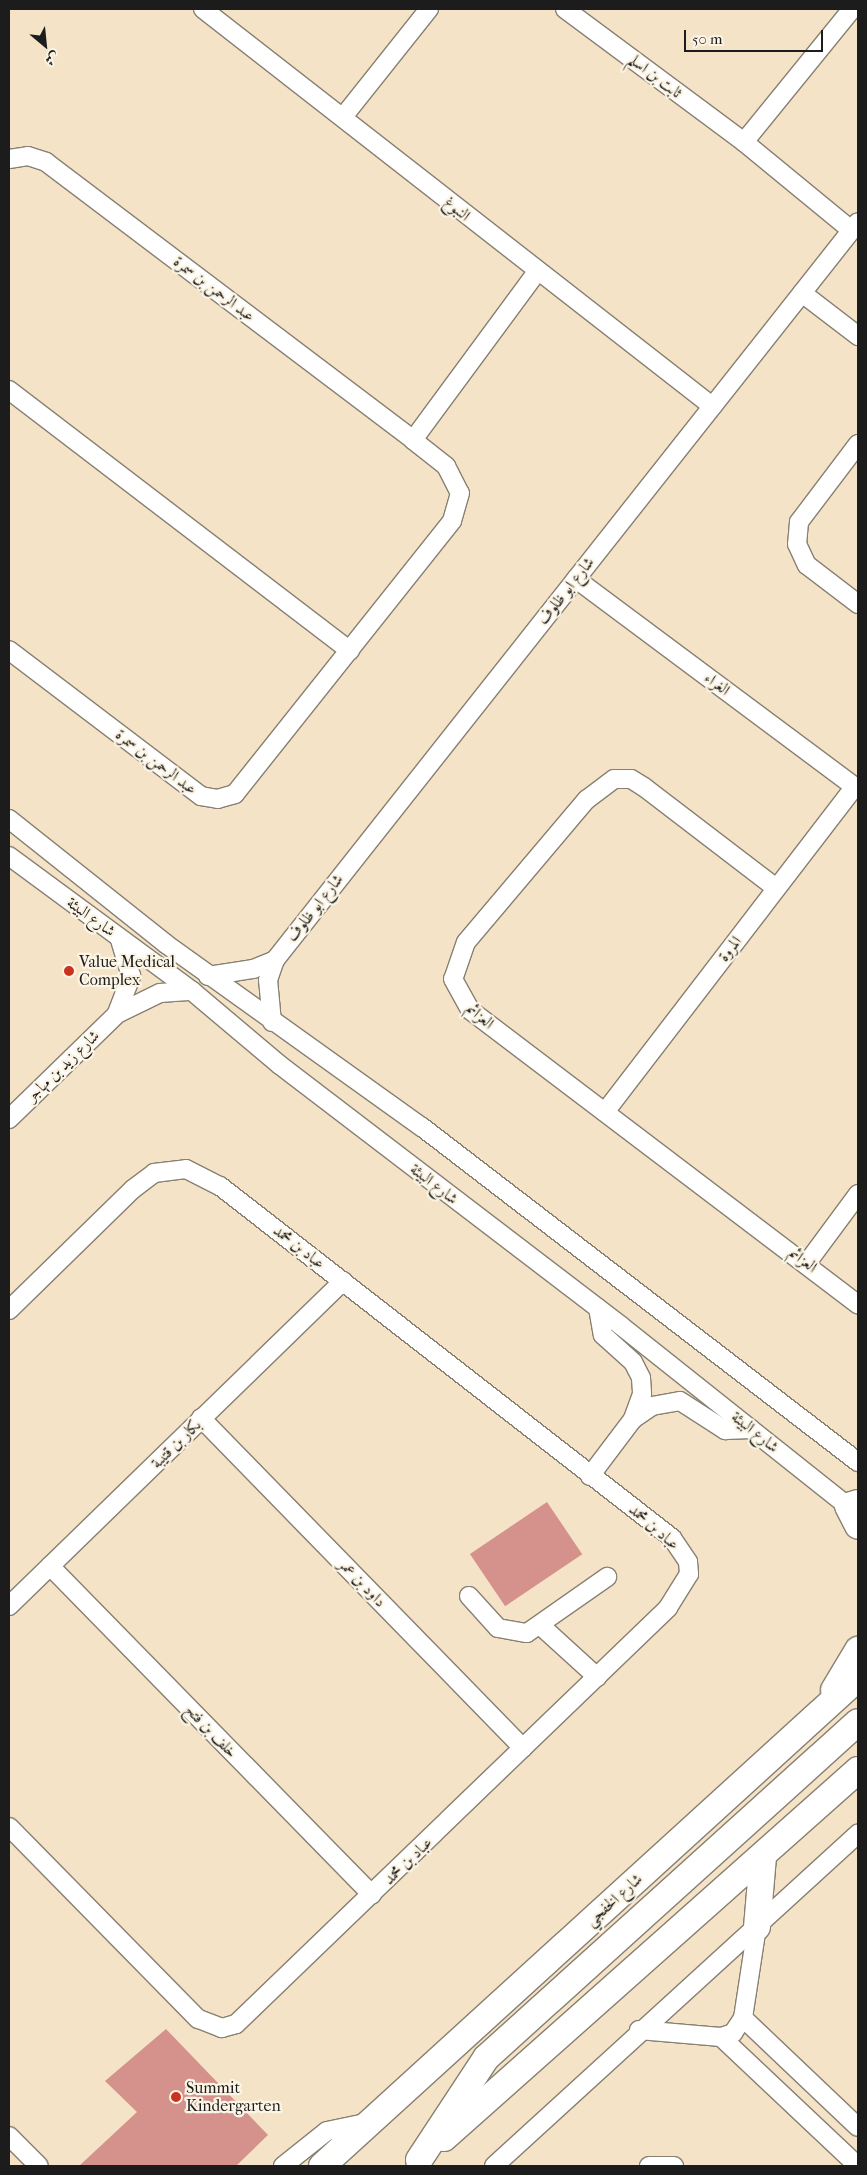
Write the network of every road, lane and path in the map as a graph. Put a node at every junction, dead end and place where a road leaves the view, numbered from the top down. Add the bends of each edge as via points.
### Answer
1 (203, 9) edge
2 (429, 9) edge
3 (565, 9) edge
4 (852, 9) edge
5 (343, 117) junction
6 (744, 142) junction
7 (9, 155) edge
8 (855, 226) edge
9 (536, 273) junction
10 (802, 293) junction
11 (858, 336) edge
12 (9, 390) edge
13 (712, 406) junction
14 (413, 440) junction
15 (858, 444) edge
16 (576, 579) junction
17 (858, 604) edge
18 (9, 650) edge
19 (350, 651) junction
20 (857, 787) edge
21 (9, 819) edge
22 (9, 856) edge
23 (776, 888) junction
24 (118, 937) junction
25 (275, 960) junction
26 (208, 976) junction
27 (192, 991) junction
28 (117, 1014) junction
29 (272, 1022) junction
30 (605, 1112) junction
31 (9, 1119) edge
32 (858, 1194) edge
33 (807, 1262) junction
34 (343, 1281) junction
35 (858, 1305) edge
36 (598, 1308) junction
37 (9, 1310) edge
38 (202, 1418) junction
39 (633, 1419) junction
40 (751, 1429) junction
41 (858, 1462) edge
42 (590, 1476) junction
43 (856, 1512) edge
44 (50, 1566) junction
45 (607, 1578) dead end
46 (469, 1596) dead end
47 (9, 1606) edge
48 (541, 1626) junction
49 (858, 1650) edge
50 (597, 1676) junction
51 (858, 1678) edge
52 (820, 1712) junction
53 (858, 1722) edge
54 (523, 1748) junction
55 (858, 1770) edge
56 (9, 1827) edge
57 (858, 1834) edge
58 (763, 1857) junction
59 (372, 1895) junction
60 (756, 1927) junction
61 (743, 2018) junction
62 (639, 2030) junction
63 (721, 2037) junction
64 (370, 2122) junction
65 (858, 2127) edge
66 (9, 2136) edge
67 (415, 2163) edge
68 (39, 2166) edge
69 (283, 2166) edge
70 (322, 2166) edge
71 (494, 2166) edge
72 (649, 2166) edge
73 (674, 2166) edge
74 (858, 2166) edge

1 - 5 street, النبوغ
2 - 5 street
3 - 6 street, ثابت بن اسلم
4 - 6 street
5 - 9 street, النبوغ
6 - 8 street, ثابت بن اسلم
7 - 14 street, عبد الرحمن بن سمرة via 28,156 46,162
8 - 10 street, شارع ابو ظلوف
9 - 13 street, النبوغ
9 - 14 street
10 - 11 street
10 - 13 street, شارع ابو ظلوف
12 - 19 street
13 - 16 street, شارع ابو ظلوف
14 - 19 street, عبد الرحمن بن سمرة via 456,479 458,507 452,521
15 - 17 street via 799,522 797,544 807,565
16 - 20 street, الغراء
16 - 25 street, شارع ابو ظلوف
18 - 19 street, عبد الرحمن بن سمرة via 187,787 218,799 246,784
20 - 23 street, المروة
21 - 26 street, شارع البيئة
22 - 24 street, شارع البيئة
23 - 30 street, المروة
23 - 30 street, العزائم via 644,787 631,779 614,779 587,799 466,942 453,979 470,1010
24 - 27 street, شارع البيئة
24 - 28 street, شارع زيد بن مهاجر via 131,976
25 - 26 street via 253,969
25 - 29 street, شارع ابو ظلوف via 267,1002
26 - 29 street, شارع البيئة
27 - 28 street, شارع زيد بن مهاجر via 160,993
27 - 36 street, شارع البيئة via 280,1065
28 - 31 street, شارع زيد بن مهاجر
29 - 41 street, شارع البيئة via 422,1127
30 - 33 street, العزائم
32 - 33 street
33 - 35 street, العزائم
34 - 37 street, عباد بن محمد via 220,1186 186,1169 171,1168 154,1173 133,1189
34 - 38 street, بكار بن قتيبة
34 - 42 street, عباد بن محمد
36 - 39 street via 603,1335 633,1362 641,1378 642,1394
36 - 40 street, شارع البيئة
38 - 44 street, بكار بن قتيبة
38 - 54 street, داود بن عمر
39 - 40 street via 652,1406 680,1402 725,1430
39 - 42 street
40 - 43 street, شارع البيئة
42 - 50 street, عباد بن محمد via 672,1538 688,1562 689,1574 668,1608
44 - 47 street, بكار بن قتيبة
44 - 59 street, خلف بن فتح
45 - 48 street
46 - 48 street via 505,1631 527,1633
48 - 50 street
49 - 52 highway
50 - 54 street, عباد بن محمد
51 - 52 highway, شارع الخفجي
52 - 64 highway, شارع الخفجي
53 - 67 highway via 486,2058
54 - 59 street, عباد بن محمد
55 - 58 highway
56 - 59 street, عباد بن محمد via 198,2019 210,2026 236,2024 250,2016
57 - 60 street
58 - 60 highway
58 - 67 highway
60 - 61 street
60 - 62 street
61 - 63 street via 733,2033
61 - 65 street
62 - 63 street
62 - 71 street
63 - 74 street
64 - 69 street, شارع الخفجي via 327,2132
64 - 70 highway, شارع الخفجي
66 - 68 street
72 - 73 street

